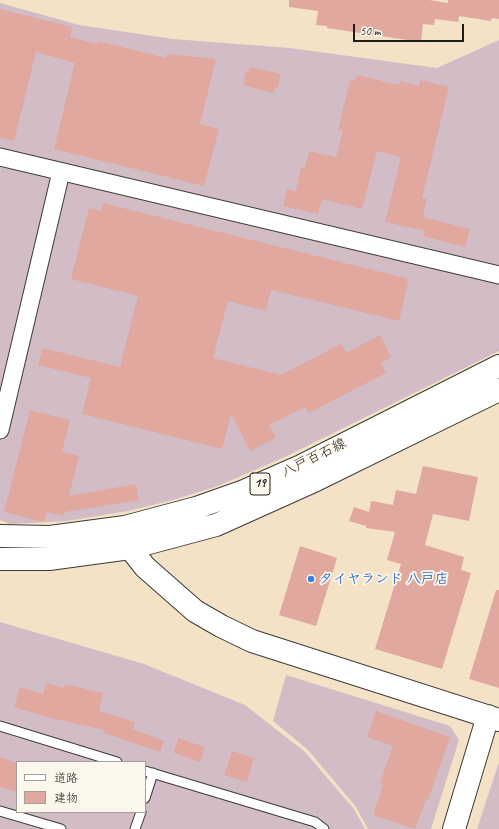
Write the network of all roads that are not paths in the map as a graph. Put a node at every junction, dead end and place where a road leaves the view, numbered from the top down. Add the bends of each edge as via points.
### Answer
1 (0, 157) edge
2 (61, 172) junction
3 (499, 275) edge
4 (499, 366) edge
5 (499, 390) edge
6 (0, 430) edge
7 (125, 526) junction
8 (0, 536) edge
9 (130, 548) junction
10 (0, 559) edge
11 (493, 718) edge
12 (0, 726) edge
13 (114, 761) edge
14 (149, 772) edge
15 (146, 792) edge
16 (0, 812) edge
17 (140, 813) edge
18 (61, 829) edge
19 (135, 829) edge
20 (324, 829) edge
21 (454, 829) edge

1 - 2 street
2 - 3 street
2 - 6 street
4 - 7 main road, 八戸百石線 / 19 via 301,466 244,491 196,508
5 - 9 main road, 八戸百石線 / 19 via 262,506 216,524
7 - 8 main road, 八戸百石線 / 19 via 50,536
7 - 9 main road
9 - 10 main road, 八戸百石線 / 19 via 49,559
9 - 11 main road via 145,567 195,611 252,641
11 - 21 main road
12 - 13 lane
14 - 15 lane
14 - 20 lane via 315,822
16 - 18 lane
17 - 19 lane

